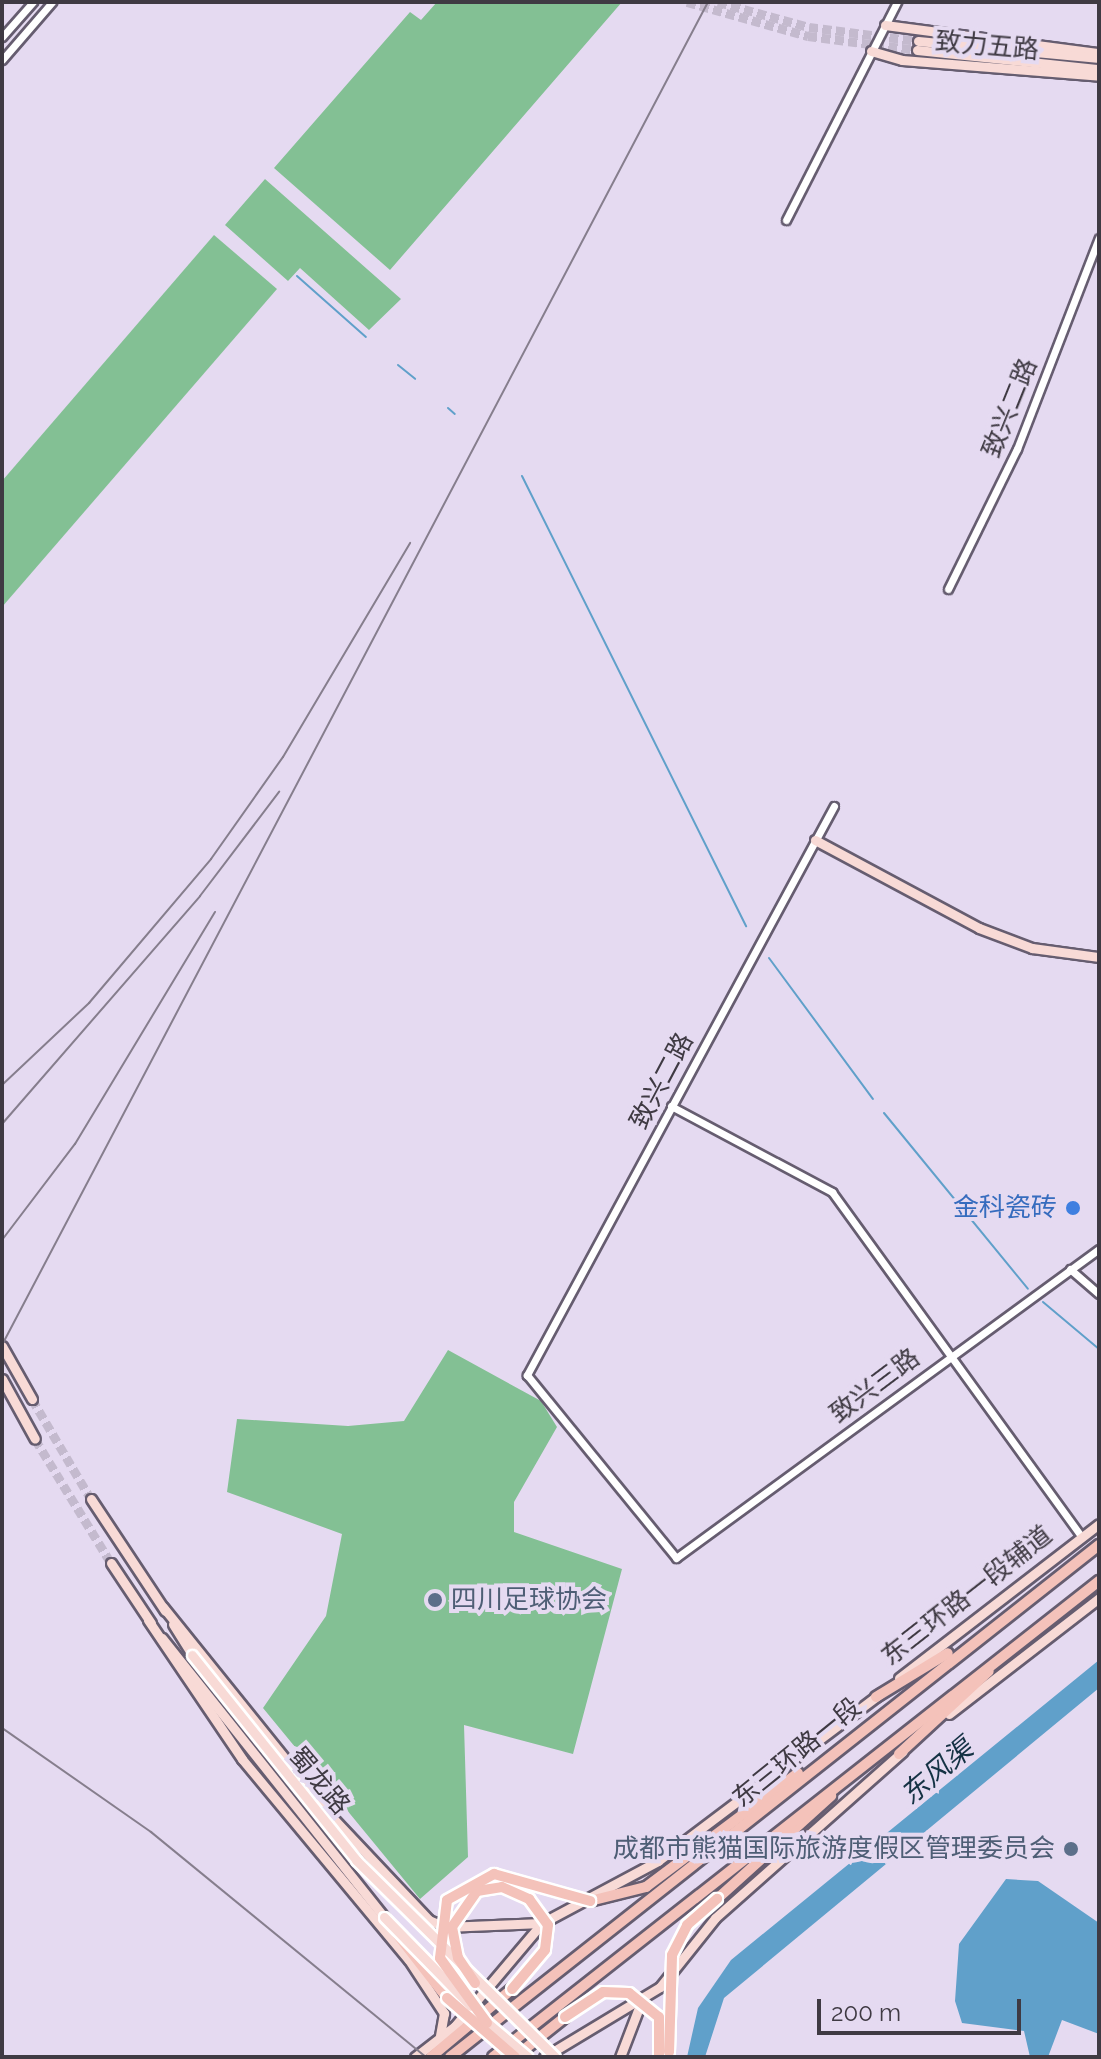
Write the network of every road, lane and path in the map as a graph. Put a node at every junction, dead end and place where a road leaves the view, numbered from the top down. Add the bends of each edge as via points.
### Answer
1 (33, 2) edge
2 (52, 2) edge
3 (897, 2) edge
4 (885, 25) junction
5 (2, 37) edge
6 (918, 42) junction
7 (871, 51) junction
8 (1099, 56) edge
9 (2, 60) edge
10 (915, 61) junction
11 (1099, 69) edge
12 (1099, 76) edge
13 (786, 220) dead end
14 (1099, 238) edge
15 (948, 589) dead end
16 (834, 806) dead end
17 (815, 840) junction
18 (1099, 957) edge
19 (671, 1106) junction
20 (1099, 1249) edge
21 (1070, 1269) junction
22 (1099, 1294) edge
23 (2, 1346) edge
24 (951, 1354) junction
25 (2, 1379) edge
26 (32, 1399) tunnel mouth
27 (35, 1439) tunnel mouth
28 (91, 1499) tunnel mouth
29 (1099, 1524) edge
30 (1081, 1536) junction
31 (1099, 1545) edge
32 (676, 1558) joint
33 (111, 1563) tunnel mouth
34 (1099, 1581) edge
35 (1099, 1598) edge
36 (163, 1607) junction
37 (1051, 1614) junction
38 (148, 1620) junction
39 (984, 1631) junction
40 (876, 1697) junction
41 (850, 1739) junction
42 (899, 1754) junction
43 (869, 1758) junction
44 (384, 1917) junction
45 (542, 1923) junction
46 (475, 1983) junction
47 (641, 2004) junction
48 (487, 2023) junction
49 (439, 2038) junction
50 (415, 2057) edge
51 (431, 2057) edge
52 (450, 2057) edge
53 (493, 2057) edge
54 (515, 2057) edge
55 (528, 2057) edge
56 (552, 2057) edge
57 (620, 2057) edge
58 (659, 2057) edge
59 (667, 2057) edge

1 - 5 street
2 - 9 street
3 - 4 street
4 - 6 main road, 致力五路
4 - 7 street
6 - 8 main road, 致力五路
6 - 10 main road
6 - 11 main road
7 - 10 main road, 致力五路
7 - 13 street
10 - 12 main road, 致力五路
14 - 15 street, 致兴二路 via 1017,449
16 - 17 street, 致兴二路
17 - 18 main road via 979,928 1032,948
17 - 19 street, 致兴二路
19 - 24 street via 832,1192
19 - 32 street, 致兴二路 via 527,1375
20 - 21 street, 致兴三路
21 - 22 street
21 - 24 street, 致兴三路
23 - 26 main road
24 - 30 street
24 - 32 street, 致兴三路
25 - 27 main road
28 - 36 main road, 蜀龙路
29 - 30 main road, 东三环路一段辅道
30 - 40 main road, 东三环路一段辅道
31 - 39 highway, 东三环路一段
33 - 38 main road, 蜀龙路
34 - 37 highway, 东三环路一段
35 - 42 main road
36 - 45 main road via 330,1815 429,1920 445,1927
36 - 46 main road, 蜀龙路, bridge via 192,1655 356,1860
37 - 42 highway
37 - 43 highway, 东三环路一段
38 - 44 main road, 蜀龙路
38 - 49 main road via 242,1759 409,1960 444,2013
39 - 40 highway
39 - 41 highway, 东三环路一段
40 - 45 main road, 东三环路一段辅道 via 658,1861
41 - 48 highway, bridge via 744,1809 646,1887 590,1901 494,1874 475,1878 447,1900 440,1958
41 - 52 highway, 东三环路一段
42 - 47 main road via 715,1918
43 - 53 highway, 东三环路一段
43 - 59 highway, bridge via 687,1925 672,1955
44 - 48 main road, 蜀龙路, bridge
44 - 54 highway, bridge via 447,1998
45 - 49 main road, 东三环路一段辅道
46 - 51 highway, bridge via 458,1958 452,1927 477,1891 502,1887 529,1899 548,1925 545,1950 512,1989
46 - 56 main road, 蜀龙路, bridge
47 - 56 main road
47 - 57 main road
48 - 55 main road, 蜀龙路, bridge
49 - 50 main road, 东三环路一段辅道
54 - 58 highway, bridge via 603,1992 629,1993 659,2017

